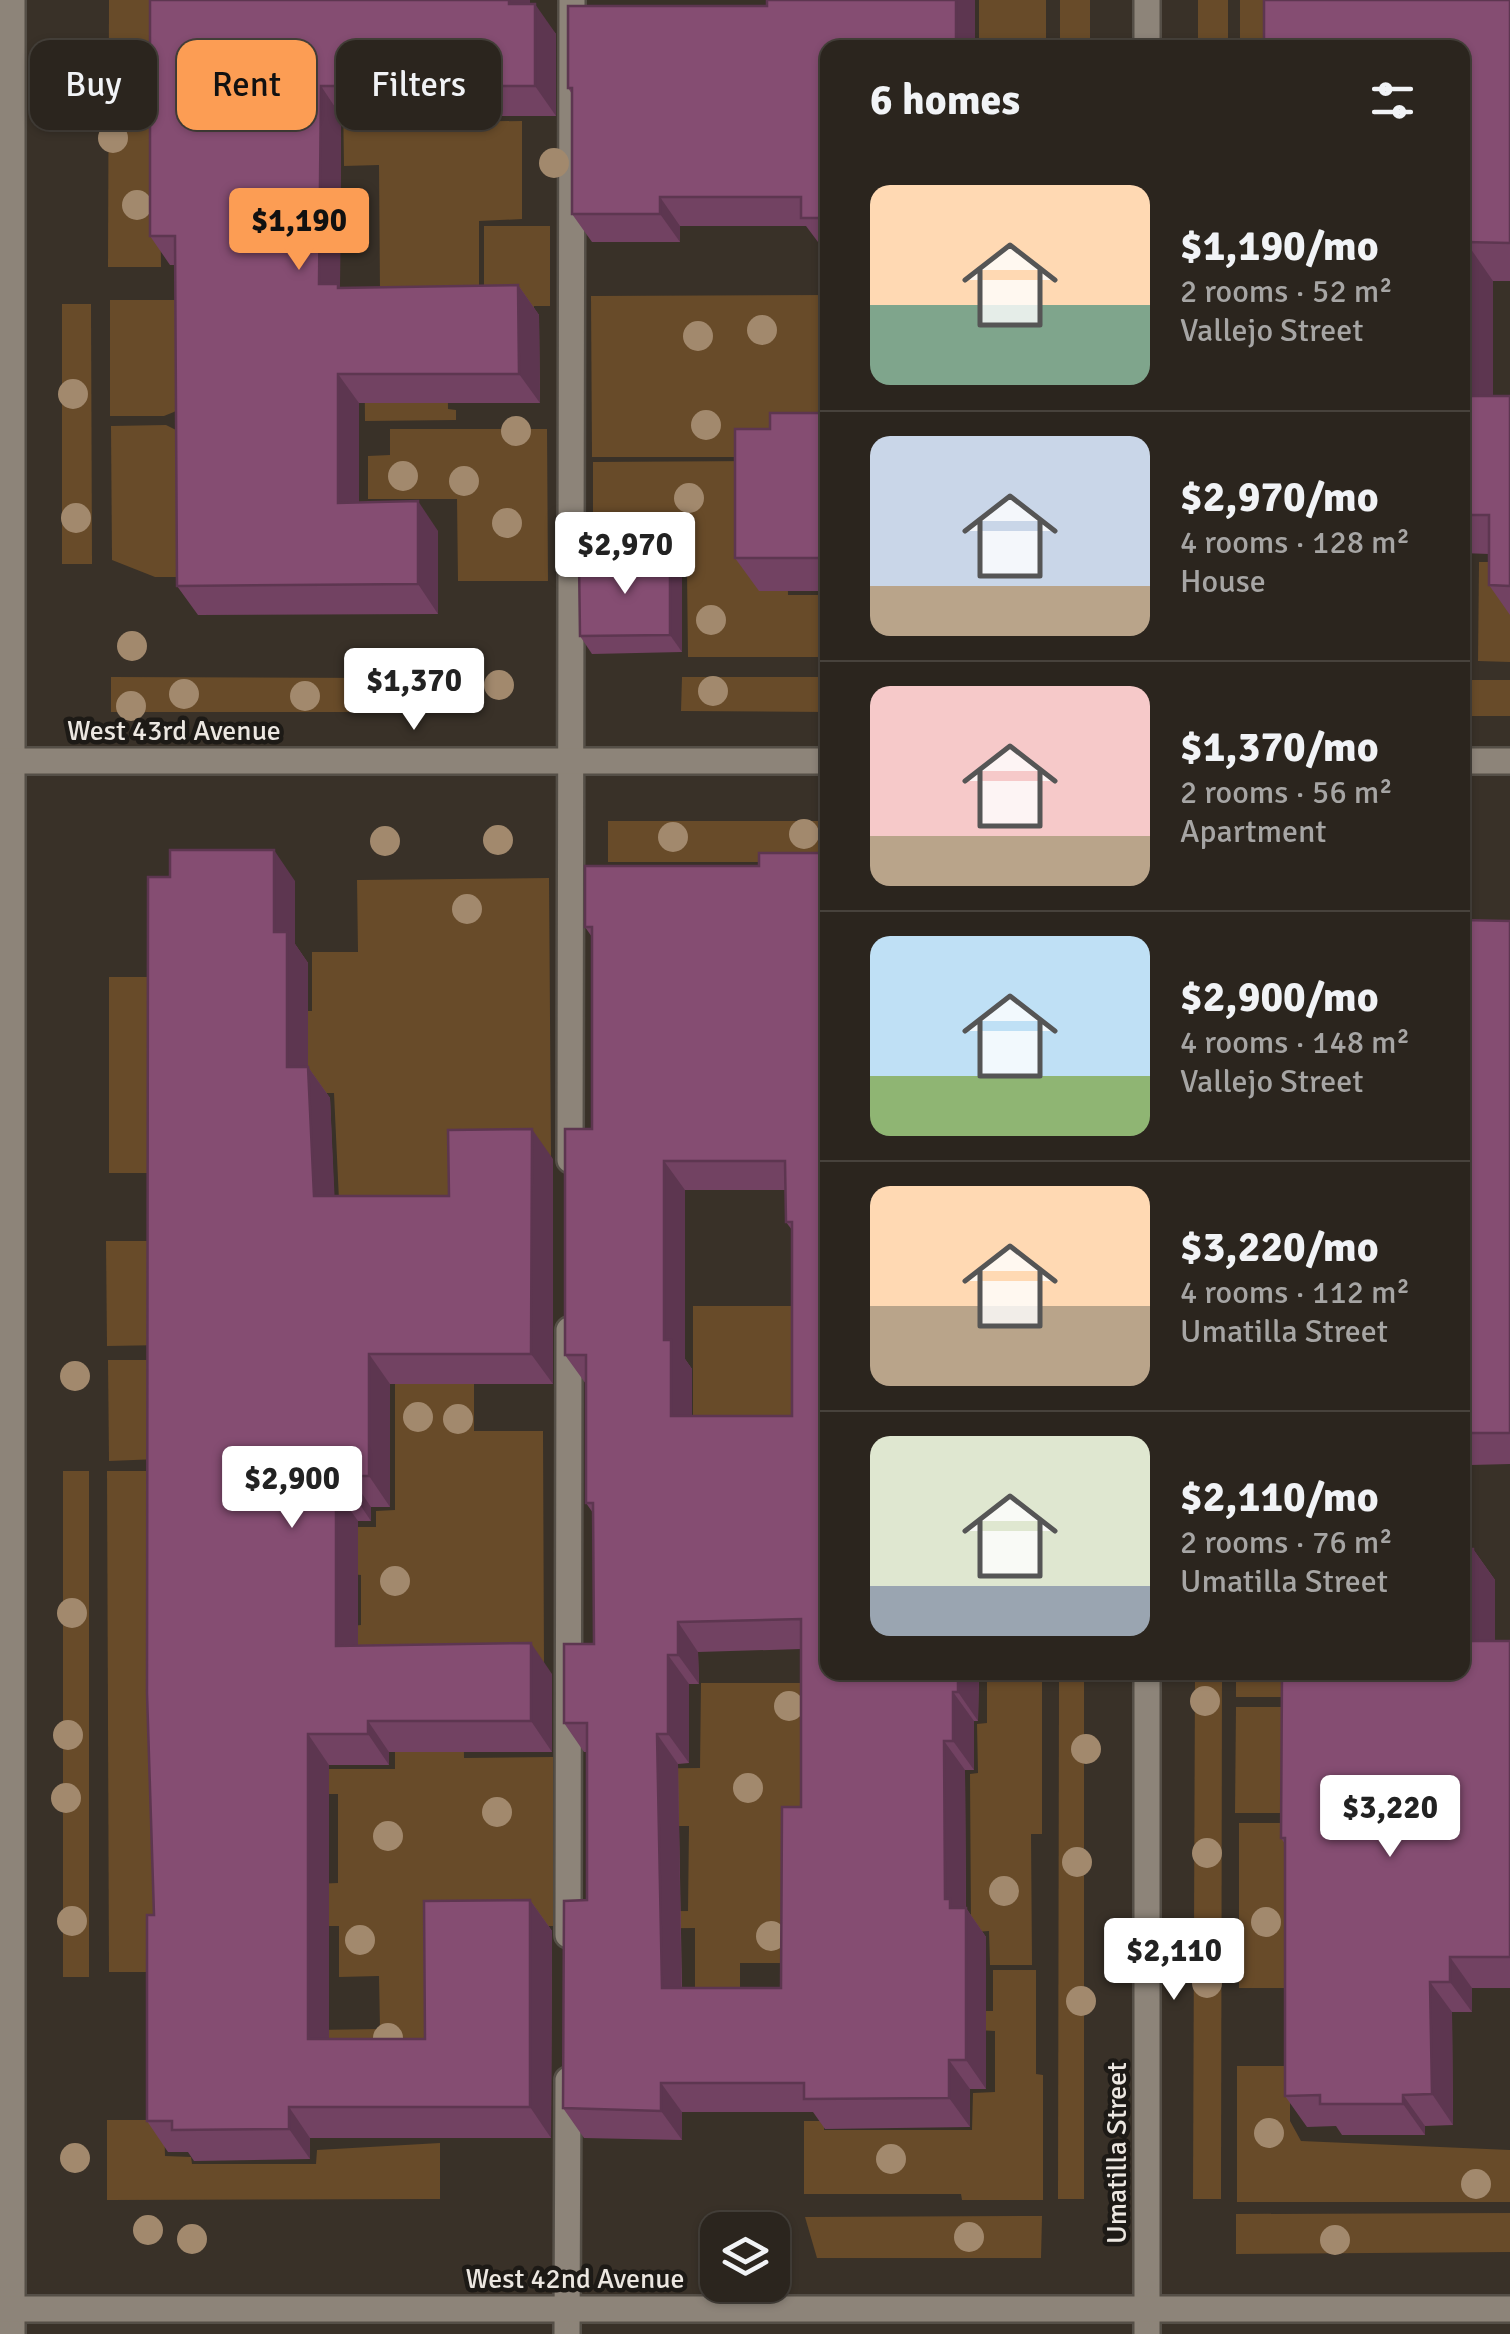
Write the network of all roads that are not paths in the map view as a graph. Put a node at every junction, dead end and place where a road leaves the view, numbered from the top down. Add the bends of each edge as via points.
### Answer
1 (12, 0) edge
2 (572, 0) edge
3 (1147, 0) edge
4 (1147, 40) edge
5 (6, 761) edge
6 (570, 761) junction
7 (820, 761) edge
8 (1470, 761) edge
9 (1510, 761) edge
10 (570, 1189) edge
11 (570, 1309) edge
12 (1147, 1680) edge
13 (568, 1968) edge
14 (568, 2048) edge
15 (1510, 2309) edge
16 (8, 2317) edge
17 (568, 2321) edge
18 (1147, 2321) edge

1 - 5 street
2 - 6 street
3 - 4 street
5 - 6 street, West 43rd Avenue
5 - 16 street
6 - 7 street, West 43rd Avenue
6 - 10 street
8 - 9 street
11 - 13 street
12 - 18 street, Umatilla Street
14 - 17 street
15 - 18 street, West 42nd Avenue
16 - 17 street, West 42nd Avenue
17 - 18 street, West 42nd Avenue

